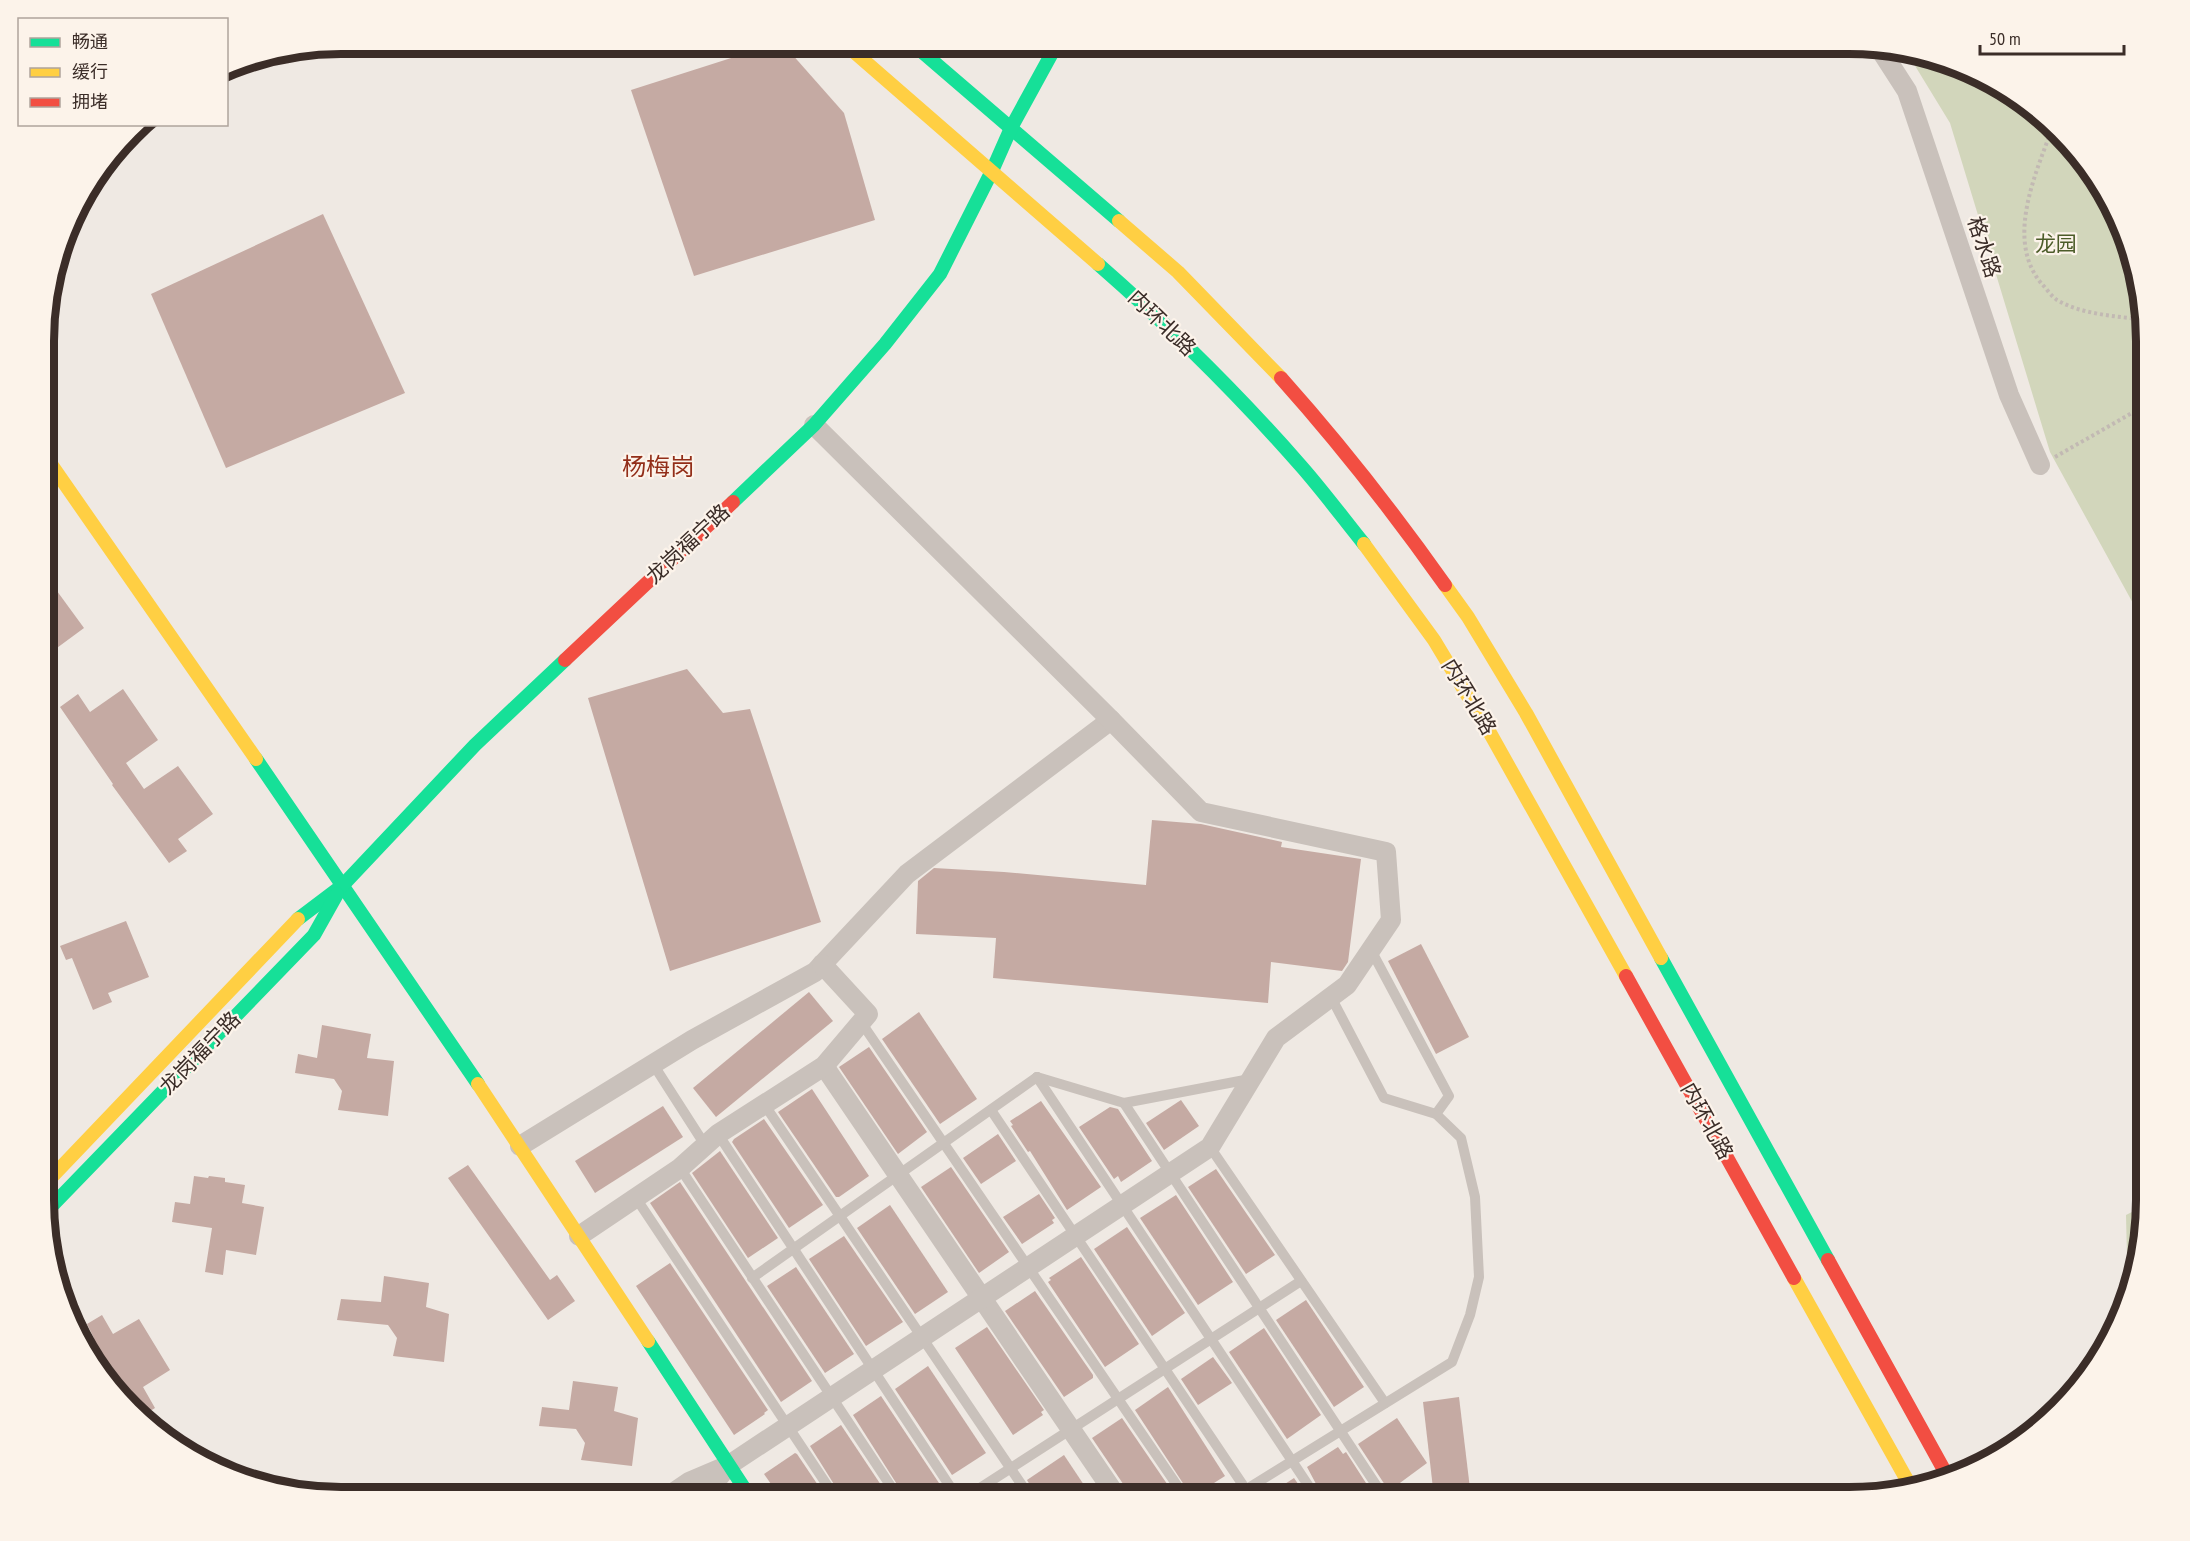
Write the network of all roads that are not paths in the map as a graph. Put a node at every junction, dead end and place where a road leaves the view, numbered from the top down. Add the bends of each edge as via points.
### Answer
1 (857, 54) edge
2 (926, 54) edge
3 (1052, 54) edge
4 (1884, 56) edge
5 (1000, 111) junction
6 (1011, 128) junction
7 (992, 171) junction
8 (814, 425) junction
9 (2040, 465) road end
10 (54, 469) edge
11 (1111, 720) junction
12 (343, 885) junction
13 (1371, 950) junction
14 (822, 964) junction
15 (1331, 997) junction
16 (861, 1022) junction
17 (653, 1064) junction
18 (824, 1066) junction
19 (1037, 1077) junction
20 (1251, 1079) junction
21 (1124, 1103) junction
22 (764, 1104) junction
23 (991, 1110) junction
24 (1436, 1114) junction
25 (712, 1139) junction
26 (944, 1143) junction
27 (520, 1146) junction
28 (1210, 1147) junction
29 (680, 1168) junction
30 (1170, 1173) junction
31 (54, 1175) edge
32 (898, 1175) junction
33 (636, 1198) junction
34 (54, 1204) edge
35 (1122, 1205) junction
36 (840, 1216) junction
37 (579, 1236) junction
38 (1076, 1236) junction
39 (794, 1248) junction
40 (1028, 1267) junction
41 (752, 1278) junction
42 (1301, 1281) junction
43 (981, 1298) junction
44 (1259, 1308) junction
45 (922, 1337) junction
46 (1211, 1339) junction
47 (1165, 1368) junction
48 (873, 1370) junction
49 (831, 1397) junction
50 (1118, 1398) junction
51 (1385, 1403) junction
52 (788, 1426) junction
53 (1070, 1429) junction
54 (1340, 1431) junction
55 (1292, 1461) junction
56 (729, 1465) junction
57 (1010, 1468) junction
58 (1945, 1471) edge
59 (1907, 1481) edge
60 (682, 1487) edge
61 (712, 1487) edge
62 (743, 1487) edge
63 (828, 1487) edge
64 (891, 1487) edge
65 (950, 1487) edge
66 (981, 1487) edge
67 (1023, 1487) edge
68 (1110, 1487) edge
69 (1178, 1487) edge
70 (1244, 1487) edge
71 (1258, 1487) edge
72 (1309, 1487) edge
73 (1377, 1487) edge

1 - 7 main road, 内环北路
2 - 5 main road, 内环北路
3 - 6 main road, 龙岗福宁路
4 - 9 street, 格水路 via 1907,91 2009,395
5 - 6 main road, 内环北路
5 - 7 main road, 龙岗福宁路
6 - 7 main road, 龙岗福宁路
6 - 58 main road, 内环北路 via 1178,273 1262,357 1336,440 1468,617 1526,713
7 - 8 main road, 龙岗福宁路 via 940,274
7 - 59 main road, 内环北路 via 1146,306 1229,388 1369,550 1434,640 1496,743
8 - 11 street
8 - 12 main road, 龙岗福宁路 via 475,746
10 - 12 main road
11 - 13 street via 1201,812 1386,852 1391,920
11 - 14 street via 907,874
12 - 27 main road
12 - 31 main road, 龙岗福宁路 via 302,915
12 - 34 main road, 龙岗福宁路 via 314,935
13 - 15 street via 1347,985
13 - 24 lane via 1449,1096
14 - 16 street via 868,1014
14 - 17 street via 815,972
15 - 20 street via 1276,1038
15 - 24 lane via 1384,1098
16 - 18 street
16 - 26 lane
17 - 25 lane
17 - 27 street
18 - 22 street
18 - 32 street
19 - 21 lane
19 - 23 lane
19 - 35 lane
20 - 21 lane
20 - 28 street
21 - 30 lane
22 - 25 street
22 - 36 lane
23 - 26 lane
23 - 38 lane
24 - 51 lane via 1461,1138 1475,1197 1479,1277 1452,1362
25 - 29 street
25 - 39 lane
26 - 32 lane
26 - 40 lane
27 - 37 main road
28 - 30 street
28 - 42 lane
29 - 33 street
29 - 41 lane
30 - 35 street
30 - 44 lane
32 - 36 lane
32 - 43 street
33 - 37 street
33 - 52 lane
35 - 38 street
35 - 46 lane
36 - 39 lane
36 - 45 lane
37 - 56 main road
38 - 40 street
38 - 47 lane
39 - 41 lane
39 - 48 lane
40 - 43 street
40 - 50 lane
41 - 49 lane
42 - 44 lane
42 - 51 lane
43 - 45 street
43 - 53 street
44 - 46 lane
44 - 54 lane
45 - 48 street
45 - 57 lane
46 - 47 lane
46 - 55 lane
47 - 50 lane
47 - 70 lane
48 - 49 street
48 - 65 lane
49 - 52 street
49 - 64 lane
50 - 53 lane
50 - 69 lane
51 - 54 lane
52 - 56 street
52 - 63 lane
53 - 57 lane
53 - 68 street
54 - 55 lane
54 - 73 lane
55 - 71 lane
55 - 72 lane
56 - 60 street
56 - 61 street
56 - 62 main road
57 - 66 lane
57 - 67 lane

